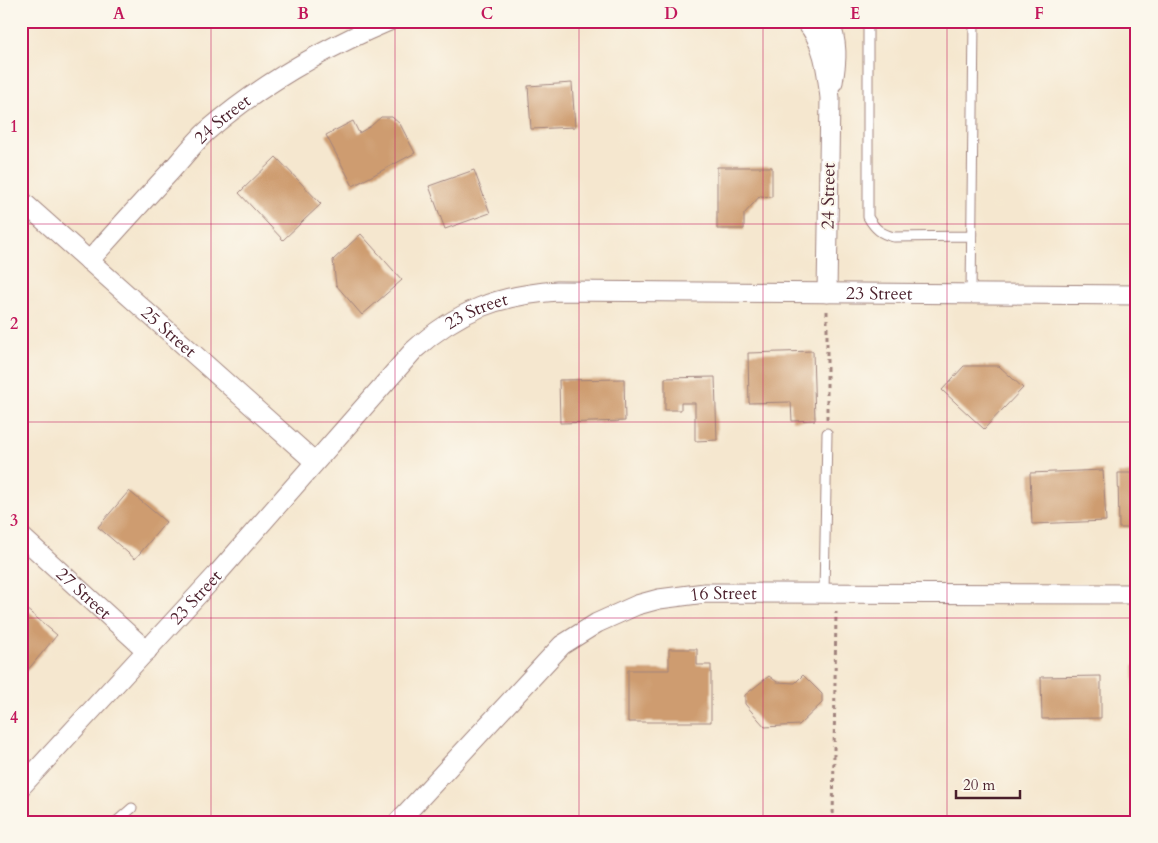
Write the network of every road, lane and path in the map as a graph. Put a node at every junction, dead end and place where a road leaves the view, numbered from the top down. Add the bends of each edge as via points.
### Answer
1 (389, 21) edge
2 (804, 21) edge
3 (829, 21) edge
4 (868, 21) edge
5 (974, 21) edge
6 (830, 98) junction
7 (21, 200) edge
8 (971, 236) junction
9 (89, 260) junction
10 (827, 293) junction
11 (971, 294) junction
12 (1137, 296) edge
13 (827, 433) joint
14 (315, 462) junction
15 (21, 536) edge
16 (830, 593) junction
17 (1137, 594) edge
18 (146, 651) junction
19 (21, 787) edge
20 (132, 808) dead end
21 (116, 822) edge
22 (398, 822) edge
23 (833, 822) edge

1 - 9 street, 24 Street via 318,55 241,104 206,133
2 - 6 street, 24 Street via 821,49
3 - 6 street, 24 Street via 837,54
4 - 8 lane via 868,217 883,234 894,237
5 - 8 lane
6 - 10 street, 24 Street
7 - 9 street, 25 Street
8 - 11 lane
9 - 14 street, 25 Street
10 - 11 street, 23 Street
10 - 13 path
10 - 14 street, 23 Street via 557,291 487,304 447,324 414,350
11 - 12 street, 23 Street
13 - 16 lane
14 - 18 street, 23 Street
15 - 18 street, 27 Street
16 - 17 street, 16 Street
16 - 22 street, 16 Street via 682,595 637,606 597,623 562,645
16 - 23 path
18 - 19 street, 23 Street
20 - 21 lane

